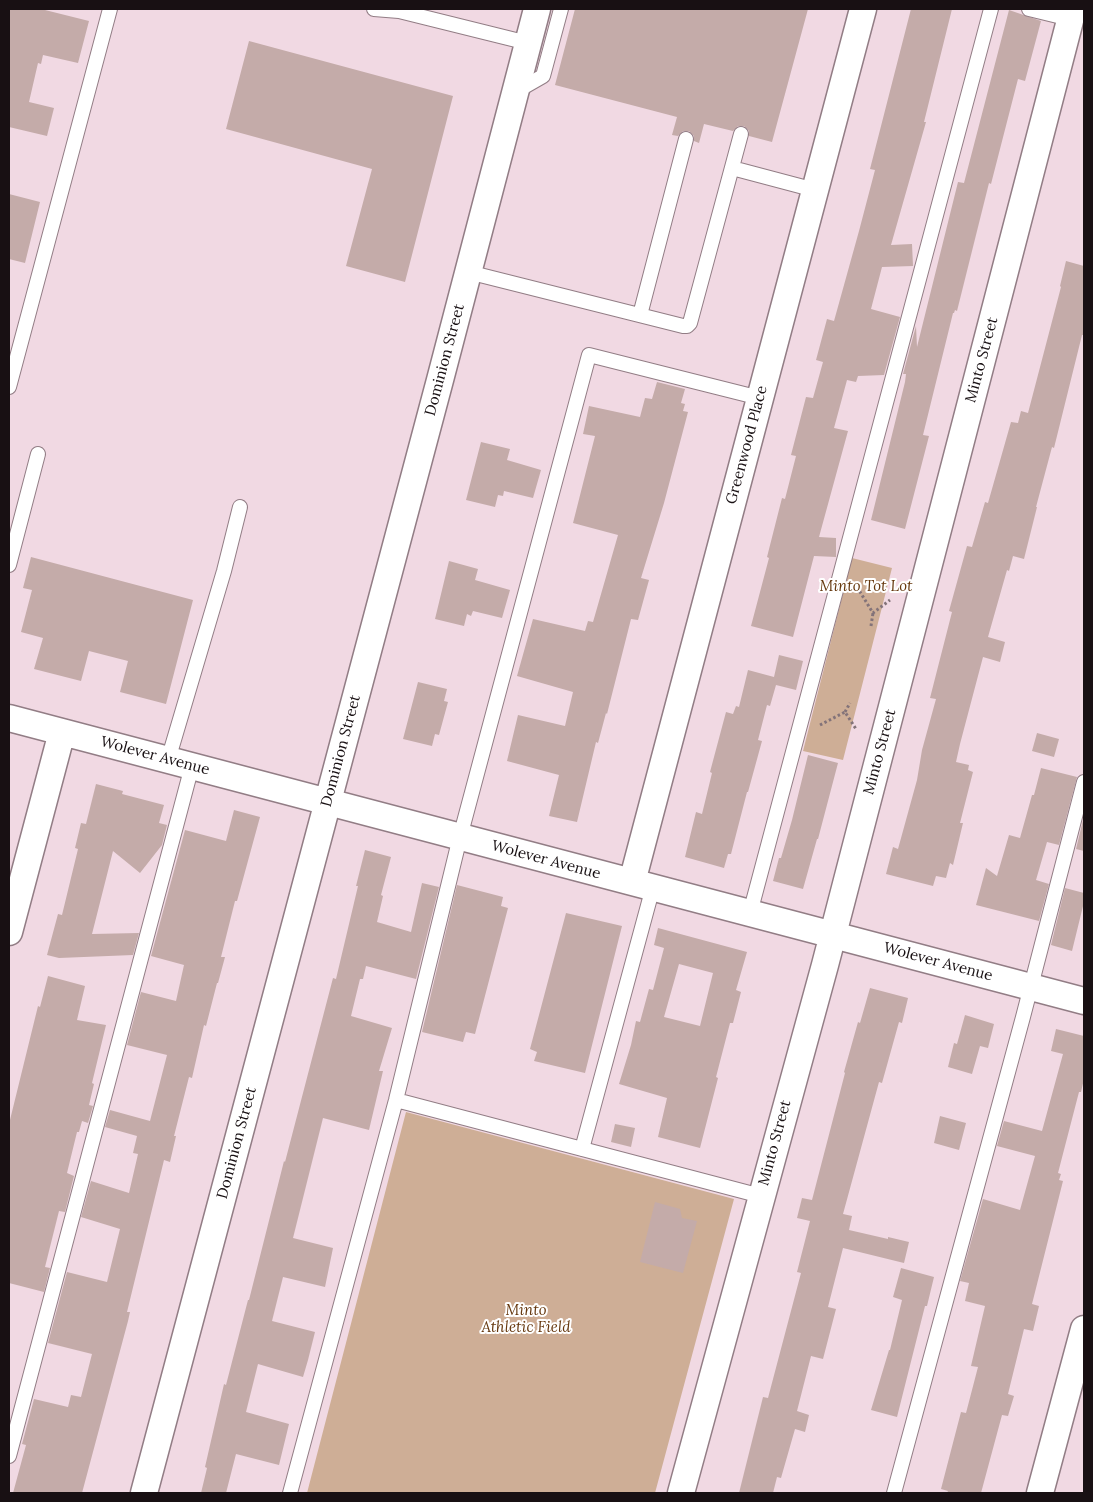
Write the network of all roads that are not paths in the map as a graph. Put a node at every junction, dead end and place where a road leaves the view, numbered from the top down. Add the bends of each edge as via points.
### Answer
1 (110, 9) edge
2 (374, 9) edge
3 (537, 9) edge
4 (561, 9) edge
5 (863, 9) edge
6 (991, 9) edge
7 (1029, 9) edge
8 (1072, 14) edge
9 (528, 43) junction
10 (515, 92) junction
11 (741, 134) dead end
12 (686, 139) dead end
13 (732, 168) junction
14 (815, 190) junction
15 (468, 272) junction
16 (640, 315) junction
17 (9, 387) edge
18 (760, 398) junction
19 (38, 454) dead end
20 (240, 508) dead end
21 (9, 566) edge
22 (9, 718) edge
23 (62, 732) junction
24 (180, 763) junction
25 (1084, 782) edge
26 (328, 802) junction
27 (460, 837) junction
28 (642, 885) junction
29 (750, 913) junction
30 (9, 932) edge
31 (832, 935) junction
32 (1031, 987) junction
33 (1084, 1001) edge
34 (396, 1100) junction
35 (582, 1149) junction
36 (760, 1196) junction
37 (1084, 1329) edge
38 (9, 1456) edge
39 (144, 1493) edge
40 (290, 1493) edge
41 (681, 1493) edge
42 (894, 1493) edge
43 (1040, 1493) edge

1 - 17 lane
2 - 9 lane via 399,11
3 - 9 street, Dominion Street
4 - 10 lane via 543,76
5 - 14 street, Greenwood Place
6 - 29 lane
7 - 8 lane
8 - 31 street, Minto Street
9 - 10 street, Dominion Street
10 - 15 street, Dominion Street
11 - 13 lane
12 - 16 lane
13 - 14 lane
13 - 16 lane via 690,323 683,326
14 - 18 street, Greenwood Place
15 - 16 lane
15 - 26 street, Dominion Street
18 - 27 lane via 589,355
18 - 28 street, Greenwood Place
19 - 21 lane
20 - 24 lane
22 - 23 street, Wolever Avenue
23 - 24 street, Wolever Avenue
23 - 30 street
24 - 26 street, Wolever Avenue
24 - 38 lane
25 - 32 lane
26 - 27 street, Wolever Avenue
26 - 39 street, Dominion Street
27 - 28 street, Wolever Avenue
27 - 34 lane
28 - 29 street, Wolever Avenue
28 - 35 lane
29 - 31 street, Wolever Avenue
31 - 32 street, Wolever Avenue
31 - 36 street, Minto Street
32 - 33 street, Wolever Avenue
32 - 42 lane
34 - 35 lane
34 - 40 lane
35 - 36 lane
36 - 41 street, Minto Street
37 - 43 street

